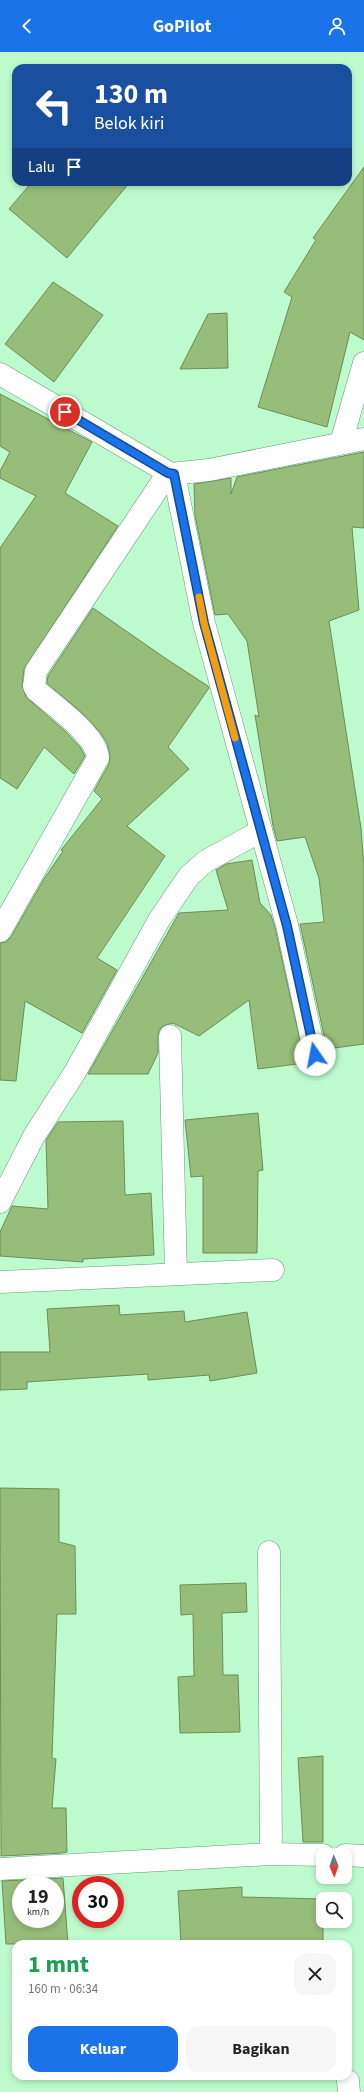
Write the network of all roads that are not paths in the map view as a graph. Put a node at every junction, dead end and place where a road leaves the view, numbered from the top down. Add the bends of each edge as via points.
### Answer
1 (364, 363) edge
2 (0, 374) edge
3 (364, 439) edge
4 (341, 443) junction
5 (171, 473) junction
6 (261, 831) junction
7 (0, 931) edge
8 (170, 1036) dead end
9 (315, 1055) dead end
10 (0, 1202) edge
11 (273, 1270) dead end
12 (176, 1274) junction
13 (0, 1282) edge
14 (268, 1552) dead end
15 (271, 1854) junction
16 (316, 1855) edge
17 (352, 1855) edge
18 (364, 1856) edge
19 (0, 1869) edge

1 - 4 street
2 - 5 street
3 - 4 street
4 - 5 street via 210,470
5 - 6 street via 204,623
5 - 7 street via 36,671 34,686 37,691 73,721 97,749 98,758
6 - 9 street via 287,926
6 - 10 street via 206,861 189,876 159,920 75,1072 34,1136
8 - 12 street
11 - 12 street
12 - 13 street
14 - 15 street
15 - 16 street
15 - 19 street
17 - 18 street

